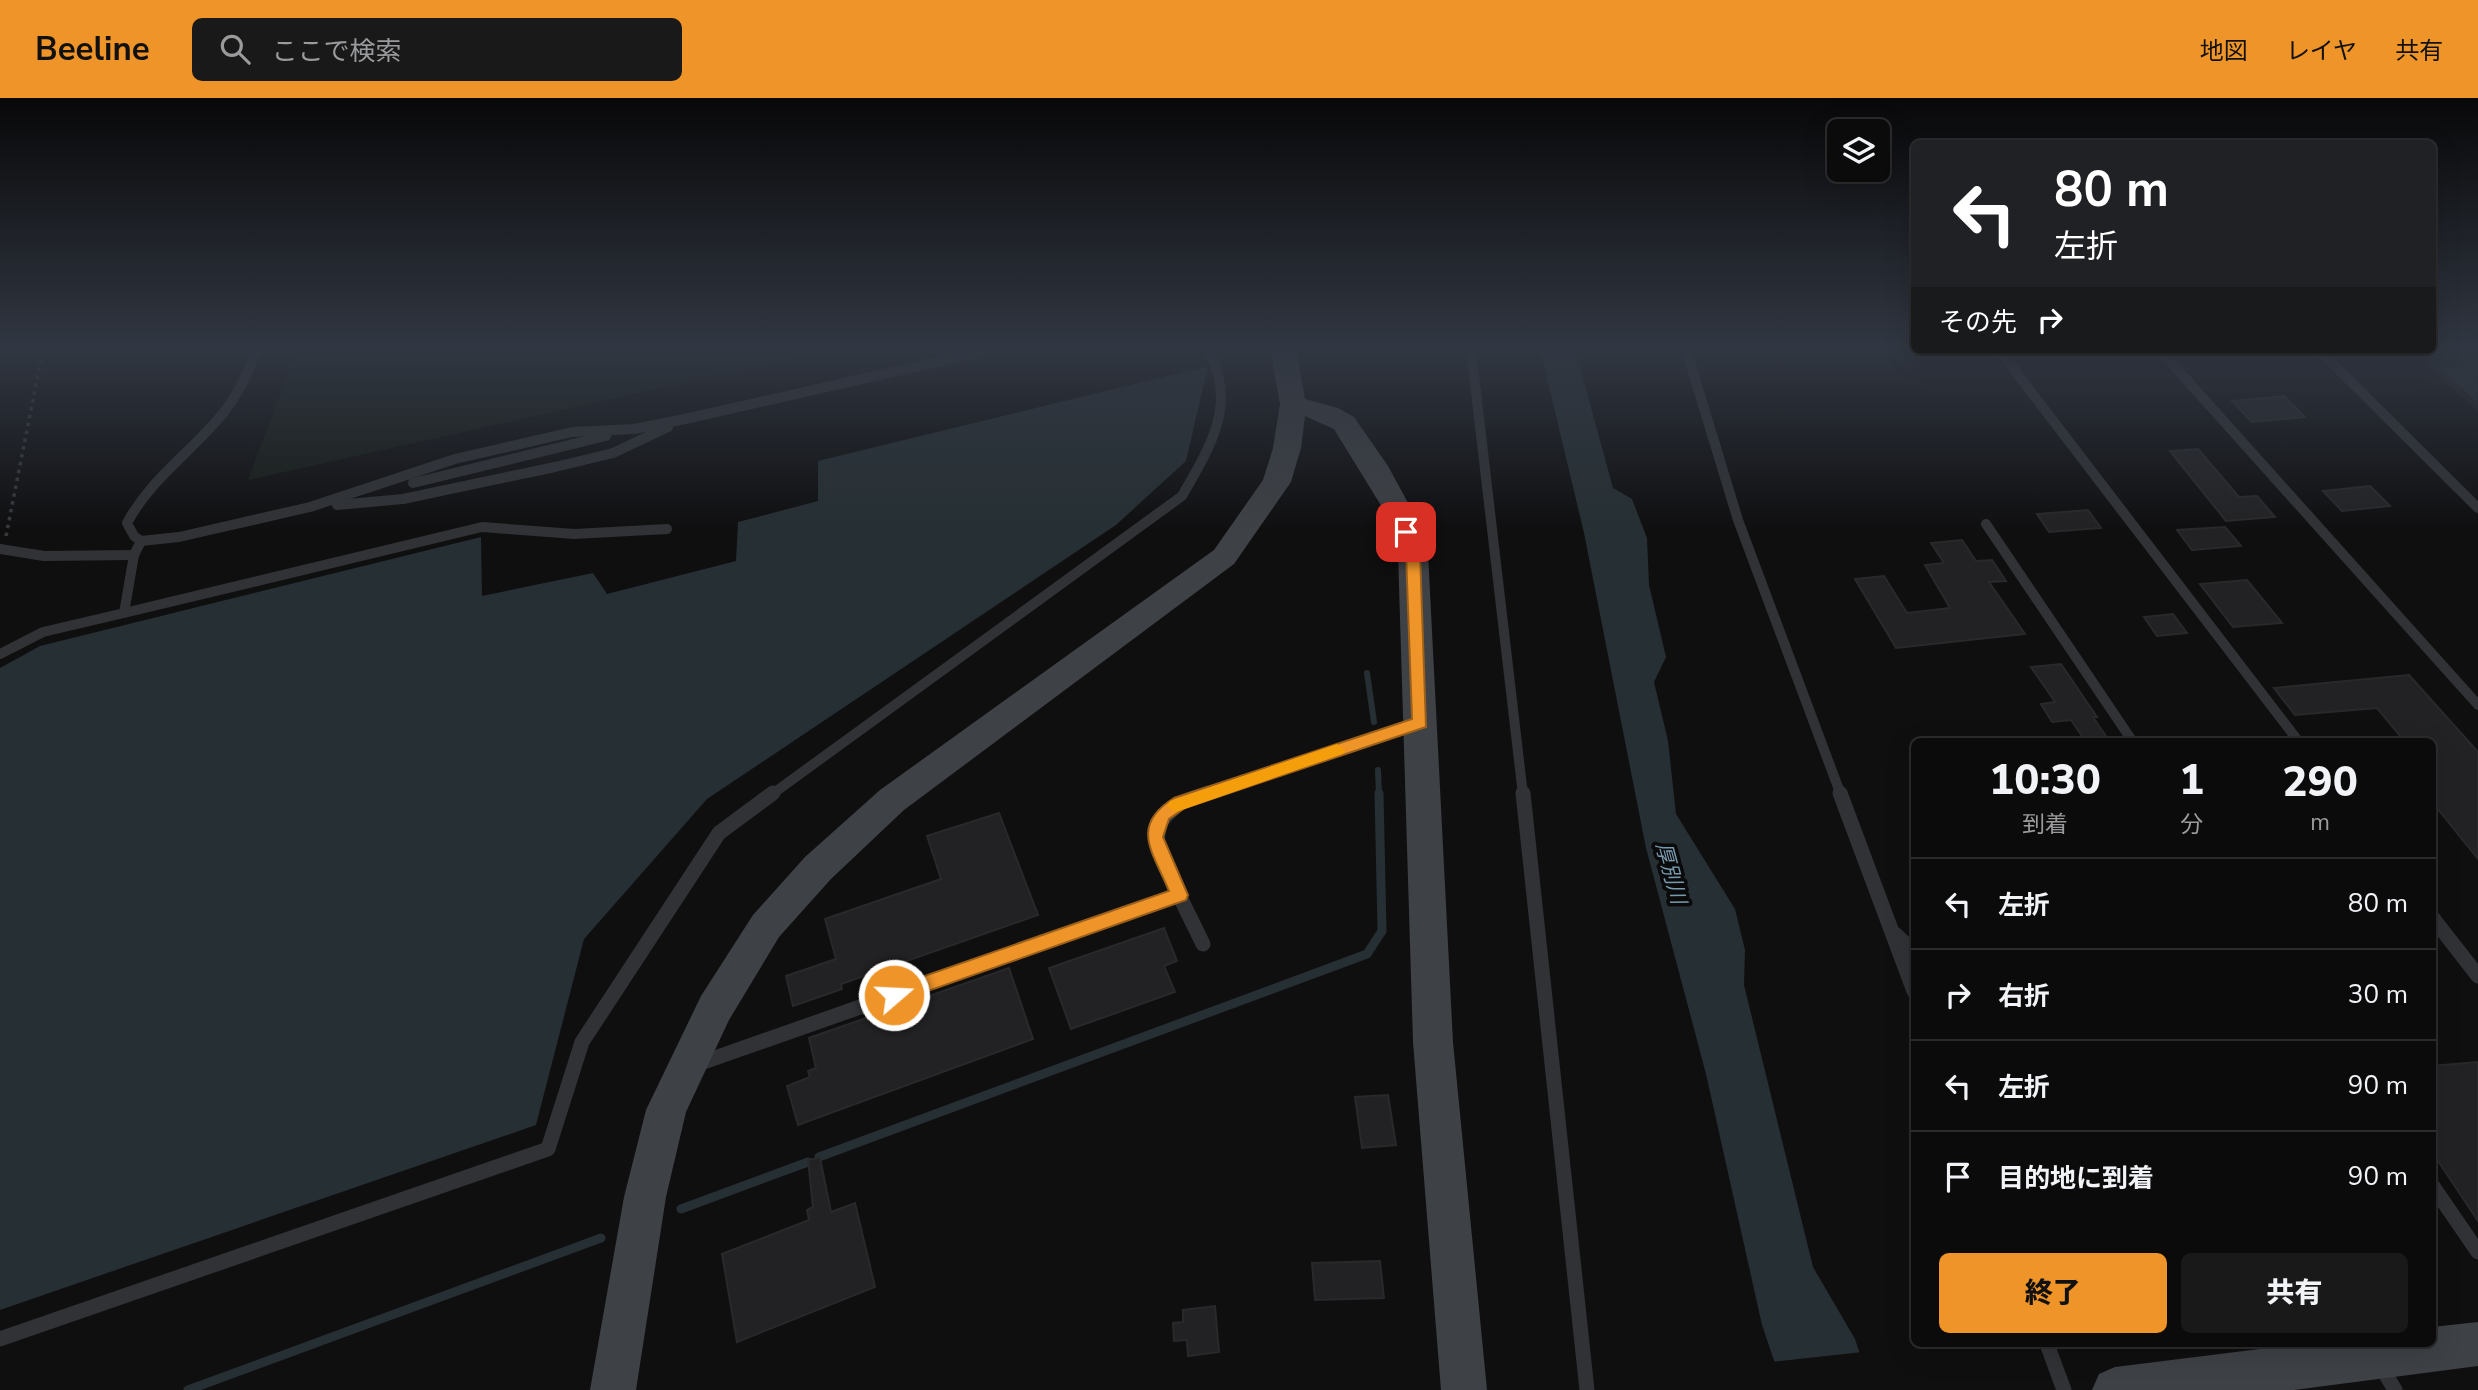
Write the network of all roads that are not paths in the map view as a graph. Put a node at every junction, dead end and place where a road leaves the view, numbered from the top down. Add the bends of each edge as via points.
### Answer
1 (226, 409) edge
2 (727, 409) edge
3 (1220, 409) edge
4 (1292, 409) edge
5 (1312, 409) edge
6 (1478, 409) edge
7 (1704, 409) edge
8 (2044, 409) edge
9 (2213, 409) edge
10 (2379, 409) edge
11 (684, 419) junction
12 (310, 508) junction
13 (2478, 508) edge
14 (1986, 524) dead end
15 (667, 529) dead end
16 (142, 541) junction
17 (0, 549) edge
18 (134, 555) junction
19 (124, 613) junction
20 (0, 654) edge
21 (2478, 705) edge
22 (1420, 722) junction
23 (2130, 738) edge
24 (2296, 738) edge
25 (1180, 895) junction
26 (2436, 921) edge
27 (1892, 932) junction
28 (1203, 944) dead end
29 (1911, 949) edge
30 (2478, 976) edge
31 (1911, 983) edge
32 (686, 1068) junction
33 (2436, 1191) edge
34 (2478, 1252) edge
35 (0, 1339) edge
36 (2478, 1344) edge
37 (2048, 1347) edge
38 (2385, 1373) edge
39 (613, 1390) edge
40 (1464, 1390) edge
41 (1587, 1390) edge
42 (2064, 1390) edge
43 (2115, 1390) edge

1 - 16 lane via 135,506 127,523
2 - 11 lane
3 - 35 lane via 1219,428 1182,496 719,833 582,1042 548,1149
4 - 32 street via 1277,482 1224,557 892,800 818,868 766,926 715,1008
5 - 22 street via 1344,423 1399,512 1413,553
6 - 41 lane
7 - 27 lane via 1738,520
8 - 24 lane
9 - 21 lane
10 - 13 lane
11 - 12 lane
11 - 12 lane via 613,453 542,470 403,499
12 - 16 lane
14 - 23 lane
15 - 19 lane via 605,535 526,534 482,527
16 - 18 lane
17 - 18 lane via 44,556
18 - 19 lane
19 - 20 lane via 43,632
22 - 25 lane via 1180,803 1163,814 1155,837
22 - 40 street via 1433,1042
25 - 28 lane
25 - 32 lane
26 - 30 lane
27 - 29 lane
27 - 31 lane
32 - 39 street via 666,1110 645,1198
33 - 34 lane
36 - 38 street
37 - 42 lane
38 - 43 street

